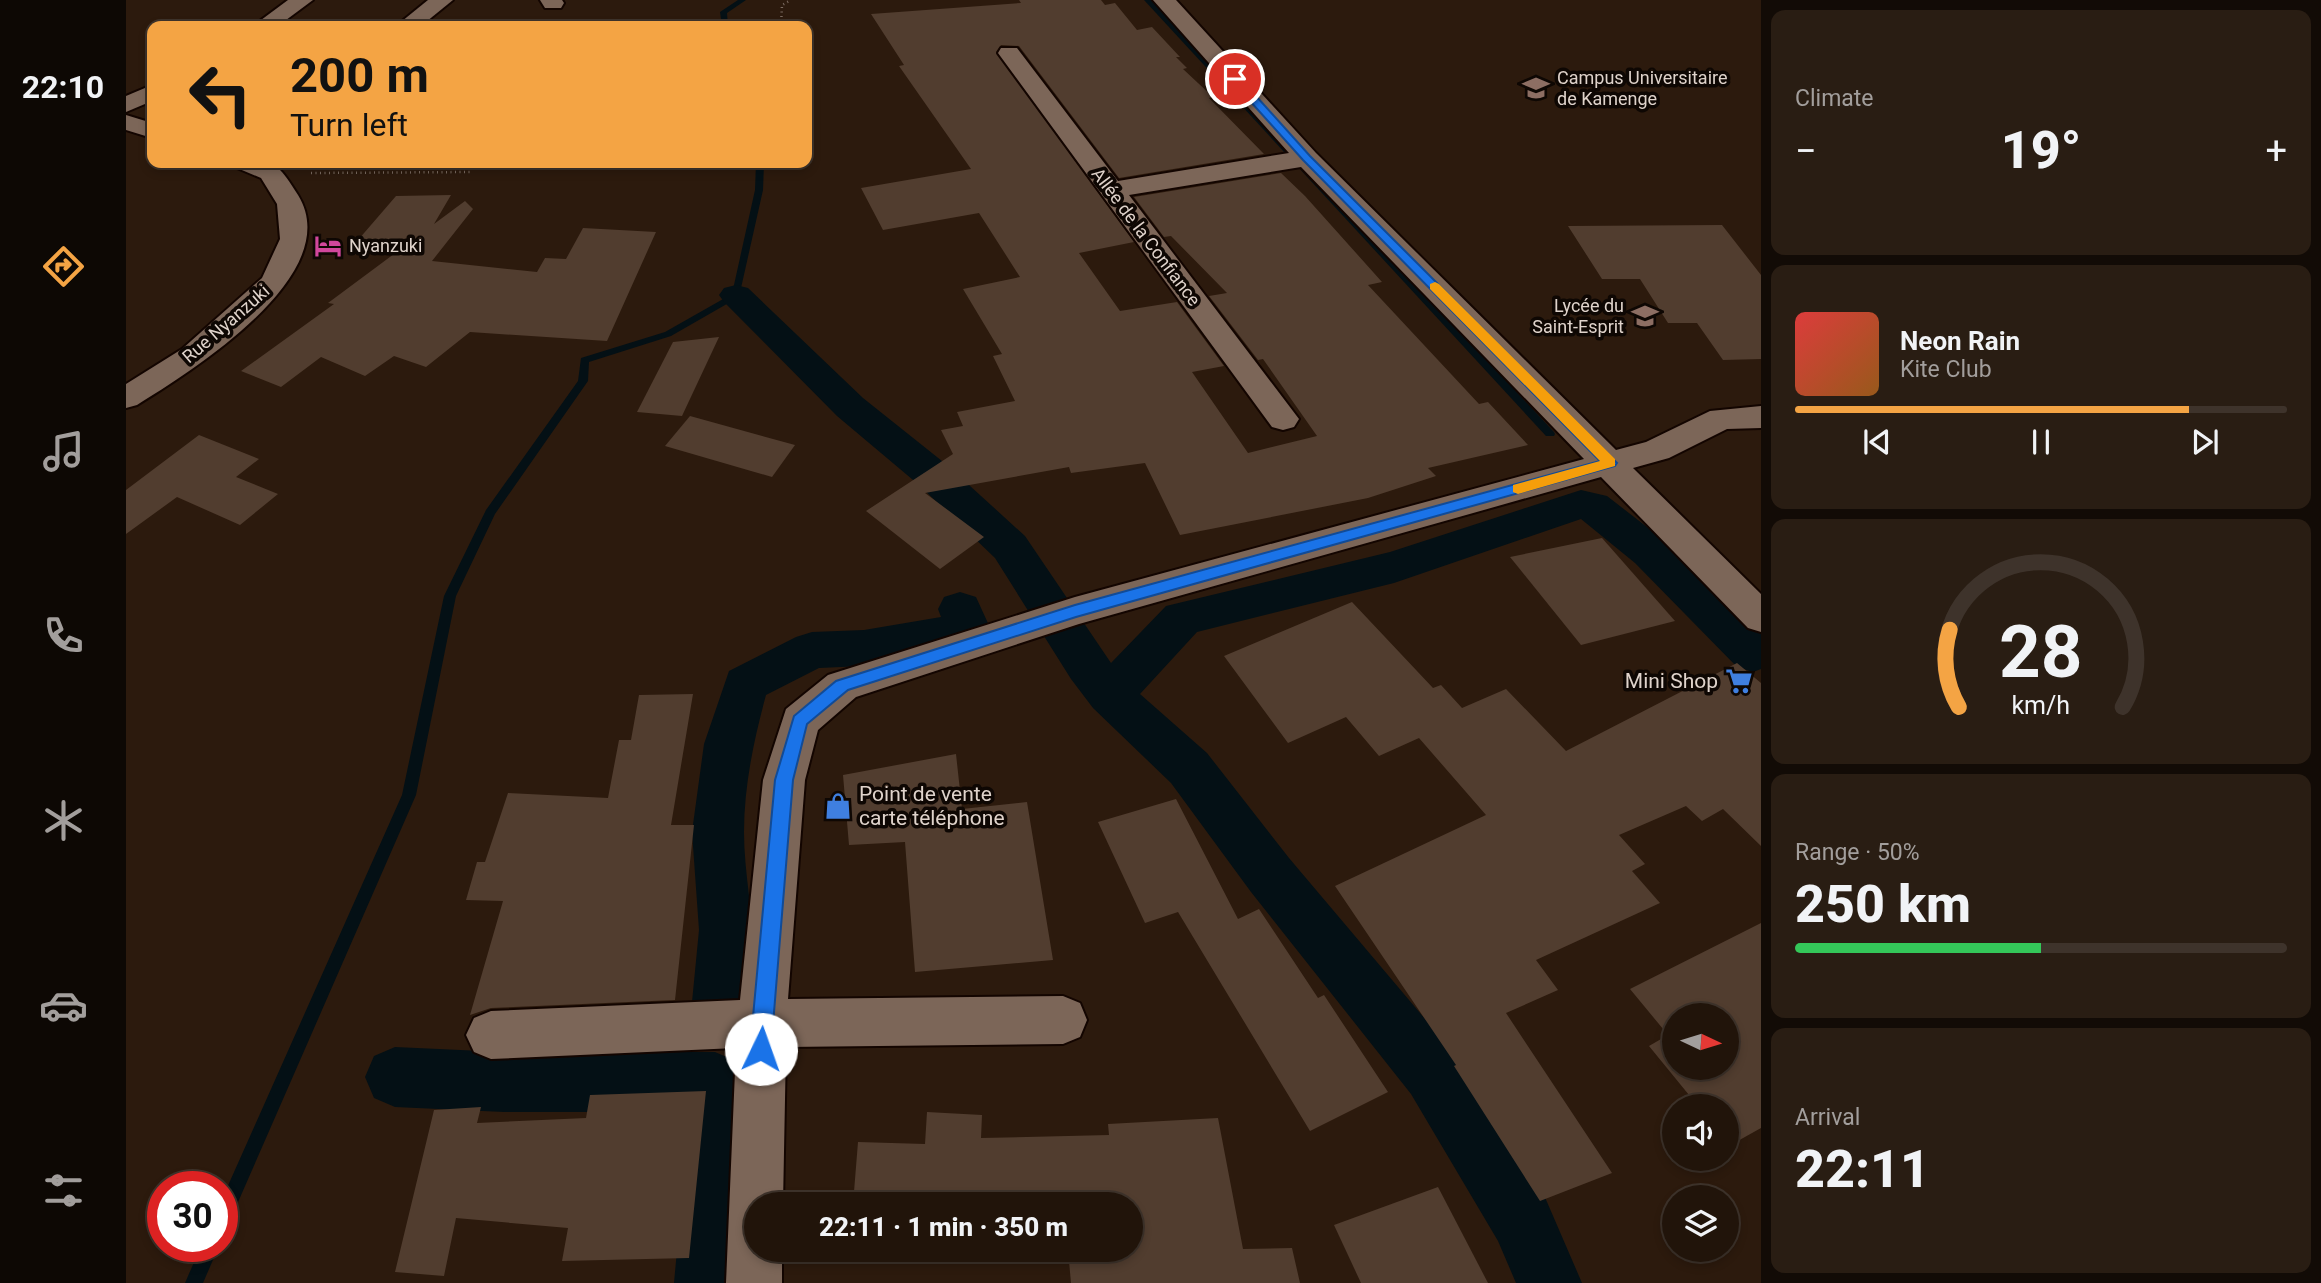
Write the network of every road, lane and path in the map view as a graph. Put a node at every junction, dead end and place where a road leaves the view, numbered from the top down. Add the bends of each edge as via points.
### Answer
1 (302, 0) edge
2 (442, 0) edge
3 (791, 0) edge
4 (1164, 0) edge
5 (271, 21) edge
6 (414, 21) edge
7 (781, 21) edge
8 (1009, 53) dead end
9 (147, 94) edge
10 (126, 105) edge
11 (126, 122) edge
12 (147, 129) edge
13 (1307, 158) junction
14 (259, 168) edge
15 (471, 173) dead end
16 (1111, 190) junction
17 (126, 398) edge
18 (1761, 417) edge
19 (1283, 419) dead end
20 (1610, 463) junction
21 (1761, 618) edge
22 (1063, 1020) dead end
23 (762, 1023) junction
24 (491, 1035) dead end
25 (756, 1192) edge
26 (755, 1262) edge
27 (754, 1283) edge

1 - 5 street
2 - 6 street
3 - 7 path via 782,5
4 - 13 street
8 - 16 street, Allée de la Confiance
9 - 10 street
11 - 12 street
13 - 16 street
13 - 20 street
14 - 15 path
14 - 17 street, Rue Nyanzuki via 290,204 294,239 274,282 193,356
16 - 19 street, Allée de la Confiance
18 - 20 street via 1721,419 1657,450
20 - 21 street
20 - 23 street via 1075,611 842,685 800,721 784,780
22 - 23 street
23 - 24 street
23 - 25 street
26 - 27 street

